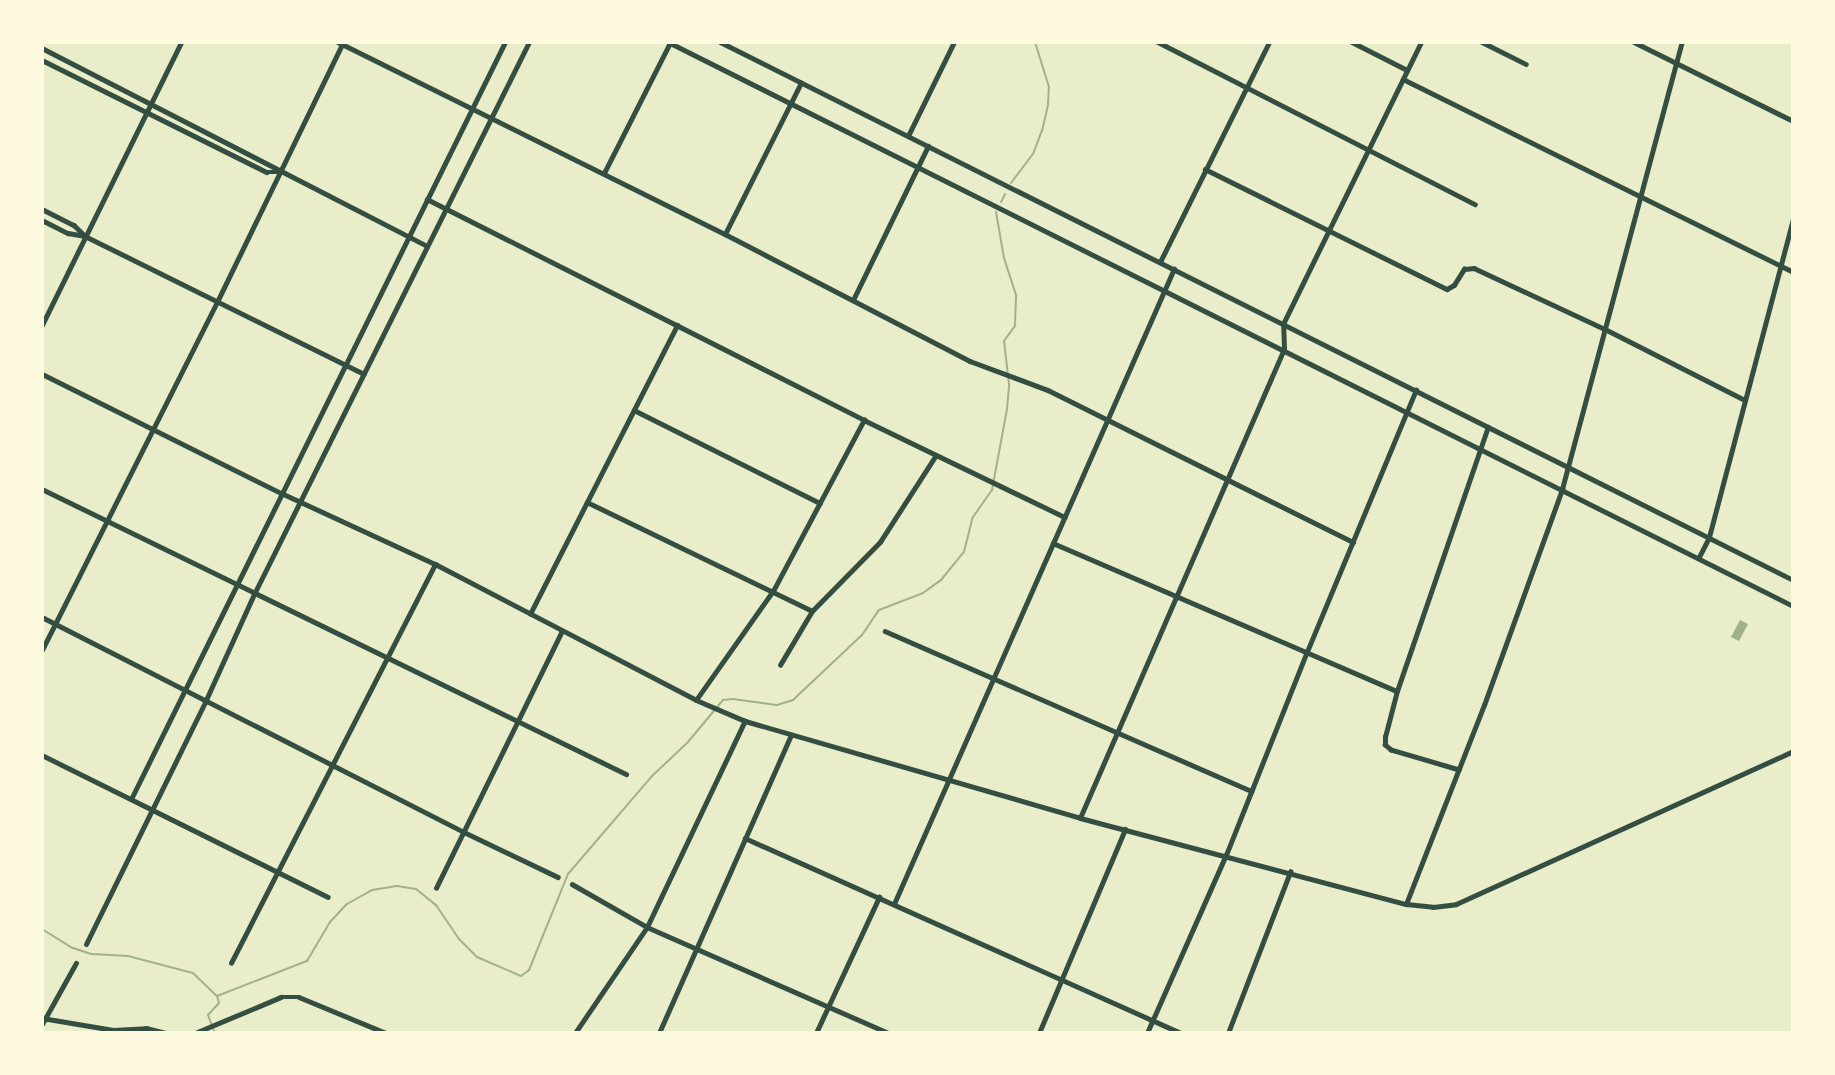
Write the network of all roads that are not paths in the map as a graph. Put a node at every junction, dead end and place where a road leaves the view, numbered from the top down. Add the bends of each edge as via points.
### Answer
1 (181, 42) edge
2 (341, 42) edge
3 (505, 42) edge
4 (529, 42) edge
5 (669, 42) edge
6 (720, 42) edge
7 (954, 42) edge
8 (1158, 42) edge
9 (1269, 42) edge
10 (1352, 42) edge
11 (1421, 42) edge
12 (1482, 42) edge
13 (1634, 42) edge
14 (1682, 42) edge
15 (42, 48) edge
16 (42, 60) edge
17 (1676, 63) junction
18 (1526, 64) dead end
19 (1407, 70) junction
20 (1402, 79) junction
21 (801, 82) junction
22 (1246, 89) junction
23 (152, 103) junction
24 (790, 103) junction
25 (473, 108) junction
26 (147, 112) junction
27 (492, 118) junction
28 (1793, 121) edge
29 (908, 136) junction
30 (928, 146) junction
31 (1367, 151) junction
32 (917, 166) junction
33 (1205, 169) junction
34 (279, 172) junction
35 (604, 173) junction
36 (428, 199) junction
37 (1640, 199) junction
38 (1475, 204) dead end
39 (42, 209) edge
40 (446, 210) junction
41 (1793, 219) edge
42 (42, 220) edge
43 (1328, 232) junction
44 (725, 234) junction
45 (85, 236) junction
46 (409, 237) junction
47 (427, 246) junction
48 (1160, 262) junction
49 (1780, 266) junction
50 (1174, 269) junction
51 (1793, 272) edge
52 (1165, 290) junction
53 (853, 300) junction
54 (218, 302) junction
55 (677, 324) junction
56 (1283, 324) junction
57 (42, 325) edge
58 (1605, 329) junction
59 (1284, 349) junction
60 (345, 365) junction
61 (42, 374) edge
62 (364, 374) junction
63 (1416, 390) junction
64 (1746, 400) junction
65 (634, 410) junction
66 (1407, 412) junction
67 (1108, 419) junction
68 (864, 420) junction
69 (1488, 427) junction
70 (153, 431) junction
71 (1479, 448) junction
72 (936, 455) junction
73 (1568, 466) junction
74 (1227, 479) junction
75 (42, 489) edge
76 (1562, 489) junction
77 (281, 493) junction
78 (302, 502) junction
79 (587, 502) junction
80 (820, 503) junction
81 (1065, 517) junction
82 (107, 521) junction
83 (1710, 537) junction
84 (1353, 542) junction
85 (1053, 543) junction
86 (1699, 557) junction
87 (435, 564) junction
88 (1793, 580) edge
89 (237, 585) junction
90 (772, 591) junction
91 (255, 592) junction
92 (1176, 594) junction
93 (1793, 606) edge
94 (812, 611) junction
95 (530, 614) junction
96 (42, 617) edge
97 (55, 623) junction
98 (562, 631) junction
99 (885, 631) dead end
100 (42, 650) edge
101 (1306, 654) junction
102 (388, 658) junction
103 (780, 665) dead end
104 (994, 677) junction
105 (184, 690) junction
106 (1397, 691) junction
107 (696, 700) junction
108 (206, 702) junction
109 (745, 721) junction
110 (519, 722) junction
111 (1116, 733) junction
112 (791, 735) junction
113 (1793, 751) edge
114 (42, 755) edge
115 (333, 766) junction
116 (1459, 770) junction
117 (626, 774) dead end
118 (949, 779) junction
119 (1252, 791) junction
120 (130, 799) junction
121 (152, 810) junction
122 (1080, 818) junction
123 (1125, 829) junction
124 (464, 832) junction
125 (745, 838) junction
126 (1226, 855) junction
127 (279, 871) junction
128 (1290, 872) junction
129 (558, 877) dead end
130 (572, 884) dead end
131 (436, 888) dead end
132 (328, 897) dead end
133 (879, 897) junction
134 (894, 904) junction
135 (1406, 904) junction
136 (647, 927) junction
137 (86, 944) dead end
138 (695, 949) junction
139 (76, 963) dead end
140 (231, 963) dead end
141 (1062, 979) junction
142 (828, 1007) junction
143 (42, 1020) edge
144 (1154, 1021) junction
145 (166, 1033) edge
146 (195, 1033) edge
147 (386, 1033) edge
148 (574, 1033) edge
149 (659, 1033) edge
150 (816, 1033) edge
151 (889, 1033) edge
152 (1039, 1033) edge
153 (1147, 1033) edge
154 (1180, 1033) edge
155 (1228, 1033) edge

1 - 23 street
2 - 25 street
2 - 34 street
3 - 25 street
4 - 27 street
5 - 24 street
5 - 35 street
6 - 21 street
7 - 29 street
8 - 22 street
9 - 22 street
10 - 19 street
11 - 19 street
12 - 18 street
13 - 17 street
14 - 17 street
15 - 23 street
16 - 26 street
17 - 28 street
17 - 37 street
19 - 20 street
20 - 31 street
20 - 37 street
21 - 24 street
21 - 29 street
22 - 31 street
22 - 33 street
23 - 26 street
23 - 34 street via 270,163
24 - 32 street
24 - 44 street
25 - 27 street
25 - 36 street
26 - 34 street via 267,172
26 - 45 street
27 - 35 street
27 - 40 street
29 - 30 street
30 - 32 street
30 - 48 street
31 - 38 street
31 - 43 street
32 - 52 street
32 - 53 street
33 - 43 street
33 - 48 street
34 - 46 street
34 - 54 street
35 - 44 street
36 - 40 street
36 - 46 street
37 - 49 street
37 - 58 street
39 - 45 street via 74,225
40 - 47 street
40 - 55 street
41 - 49 street
42 - 45 street via 68,233
43 - 56 street
43 - 58 street via 1447,289 1464,269 1474,268
44 - 53 street
45 - 54 street
45 - 57 street
46 - 47 street
46 - 60 street
47 - 62 street
48 - 50 street
49 - 51 street
49 - 64 street
50 - 52 street
50 - 56 street
52 - 59 street
52 - 67 street
53 - 67 street via 970,360 1013,375
54 - 60 street
54 - 70 street
55 - 65 street
55 - 68 street
56 - 59 street
56 - 63 street
58 - 64 street
58 - 73 street
59 - 66 street
59 - 74 street
60 - 62 street
60 - 77 street
61 - 70 street
62 - 78 street
63 - 66 street
63 - 69 street
64 - 83 street
65 - 79 street
65 - 80 street
66 - 71 street
66 - 84 street
67 - 74 street
67 - 81 street
68 - 72 street
68 - 80 street
69 - 71 street
69 - 73 street
70 - 77 street
70 - 82 street
71 - 76 street
71 - 106 street
72 - 81 street
72 - 94 street via 880,542
73 - 76 street
73 - 83 street
74 - 84 street
74 - 92 street
75 - 82 street
76 - 86 street
76 - 116 street
77 - 78 street
77 - 89 street
78 - 87 street
78 - 91 street
79 - 90 street
79 - 95 street
80 - 90 street
81 - 85 street
82 - 89 street
82 - 97 street
83 - 86 street
83 - 88 street
84 - 101 street
85 - 92 street
85 - 104 street
86 - 93 street
87 - 95 street
87 - 102 street
89 - 91 street
89 - 105 street
90 - 94 street
90 - 107 street
91 - 102 street
91 - 108 street
92 - 101 street
92 - 111 street
94 - 103 street
95 - 98 street
96 - 97 street
97 - 100 street
97 - 105 street
98 - 107 street
98 - 110 street
99 - 104 street
101 - 106 street
101 - 119 street
102 - 110 street
102 - 115 street
104 - 111 street
104 - 118 street
105 - 108 street
105 - 120 street
106 - 116 street via 1385,745
107 - 109 street
108 - 115 street
108 - 121 street
109 - 112 street
109 - 136 street
110 - 117 street
110 - 124 street
111 - 119 street
111 - 122 street
112 - 118 street
112 - 125 street
113 - 135 street via 1456,904
114 - 120 street
115 - 124 street
115 - 127 street
116 - 135 street
118 - 122 street
118 - 134 street
119 - 126 street
120 - 121 street
121 - 127 street
121 - 137 street
122 - 123 street
123 - 126 street
123 - 141 street
124 - 129 street
124 - 131 street
125 - 133 street
125 - 138 street
126 - 128 street
126 - 144 street
127 - 132 street
127 - 140 street
128 - 135 street
128 - 155 street
130 - 136 street
133 - 134 street
133 - 142 street
134 - 141 street
136 - 138 street
136 - 148 street
138 - 142 street
138 - 149 street
139 - 143 street
141 - 144 street
141 - 152 street
142 - 150 street
142 - 151 street
143 - 145 street
144 - 153 street
144 - 154 street
146 - 147 street via 281,997 298,997

